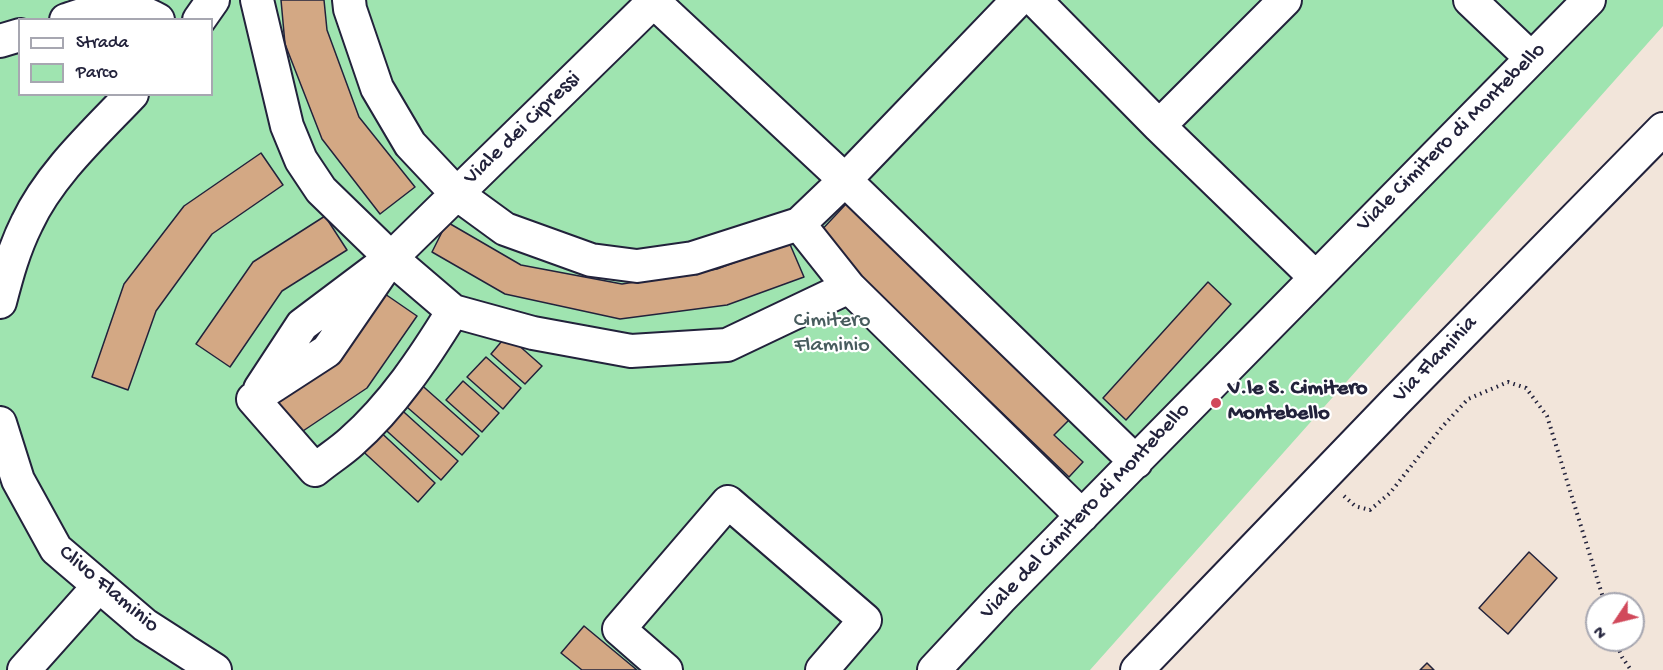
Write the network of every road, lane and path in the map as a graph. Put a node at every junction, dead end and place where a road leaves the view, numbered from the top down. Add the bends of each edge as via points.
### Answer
1 (213, 0) edge
2 (257, 0) edge
3 (349, 0) edge
4 (654, 0) edge
5 (1018, 0) edge
6 (1035, 0) edge
7 (1285, 0) edge
8 (1470, 0) edge
9 (1589, 0) edge
10 (72, 18) edge
11 (154, 18) edge
12 (200, 18) edge
13 (18, 36) edge
14 (0, 41) edge
15 (1532, 58) junction
16 (130, 96) edge
17 (1159, 126) junction
18 (1663, 129) edge
19 (844, 180) junction
20 (457, 194) junction
21 (799, 224) junction
22 (391, 258) junction
23 (1315, 277) junction
24 (849, 287) junction
25 (0, 302) edge
26 (453, 311) junction
27 (0, 423) edge
28 (5, 462) edge
29 (1136, 462) junction
30 (1355, 506) dead end
31 (1082, 516) junction
32 (98, 587) junction
33 (1601, 592) edge
34 (1620, 652) edge
35 (24, 670) edge
36 (215, 670) edge
37 (666, 670) edge
38 (822, 670) edge
39 (934, 670) edge
40 (1137, 670) edge
41 (1631, 670) edge

1 - 12 street
2 - 22 street via 287,126 301,160 321,189
3 - 20 street via 377,88 410,144
4 - 19 street
4 - 20 street, Viale dei Cipressi
5 - 19 street
6 - 17 street
7 - 17 street
8 - 15 street
9 - 15 street, Viale Cimitero di Montebello
10 - 11 street via 122,4
13 - 14 street
15 - 23 street, Viale Cimitero di Montebello
16 - 25 street via 54,179 27,222 9,265
17 - 23 street
18 - 40 street, Via Flaminia
19 - 21 street
19 - 29 street
20 - 21 street via 506,229 591,260 637,266 693,258
20 - 22 street, Viale dei Cipressi
21 - 24 street
22 - 26 street
22 - 26 street, Viale dei Cipressi via 327,351 253,399 315,470 352,441 385,407 421,362
23 - 29 street, Viale del Cimitero di Montebello
24 - 26 street via 728,345 631,351 533,333
24 - 31 street
27 - 28 street, Clivo Flaminio
28 - 32 street, Clivo Flaminio via 56,549
29 - 31 street, Viale del Cimitero di Montebello
30 - 33 path via 1370,510 1390,493 1468,399 1508,382 1526,388 1547,416
31 - 39 street, Viale del Cimitero di Montebello
32 - 35 street
32 - 36 street, Clivo Flaminio via 146,625
34 - 41 path
37 - 38 street via 619,629 728,502 865,620

